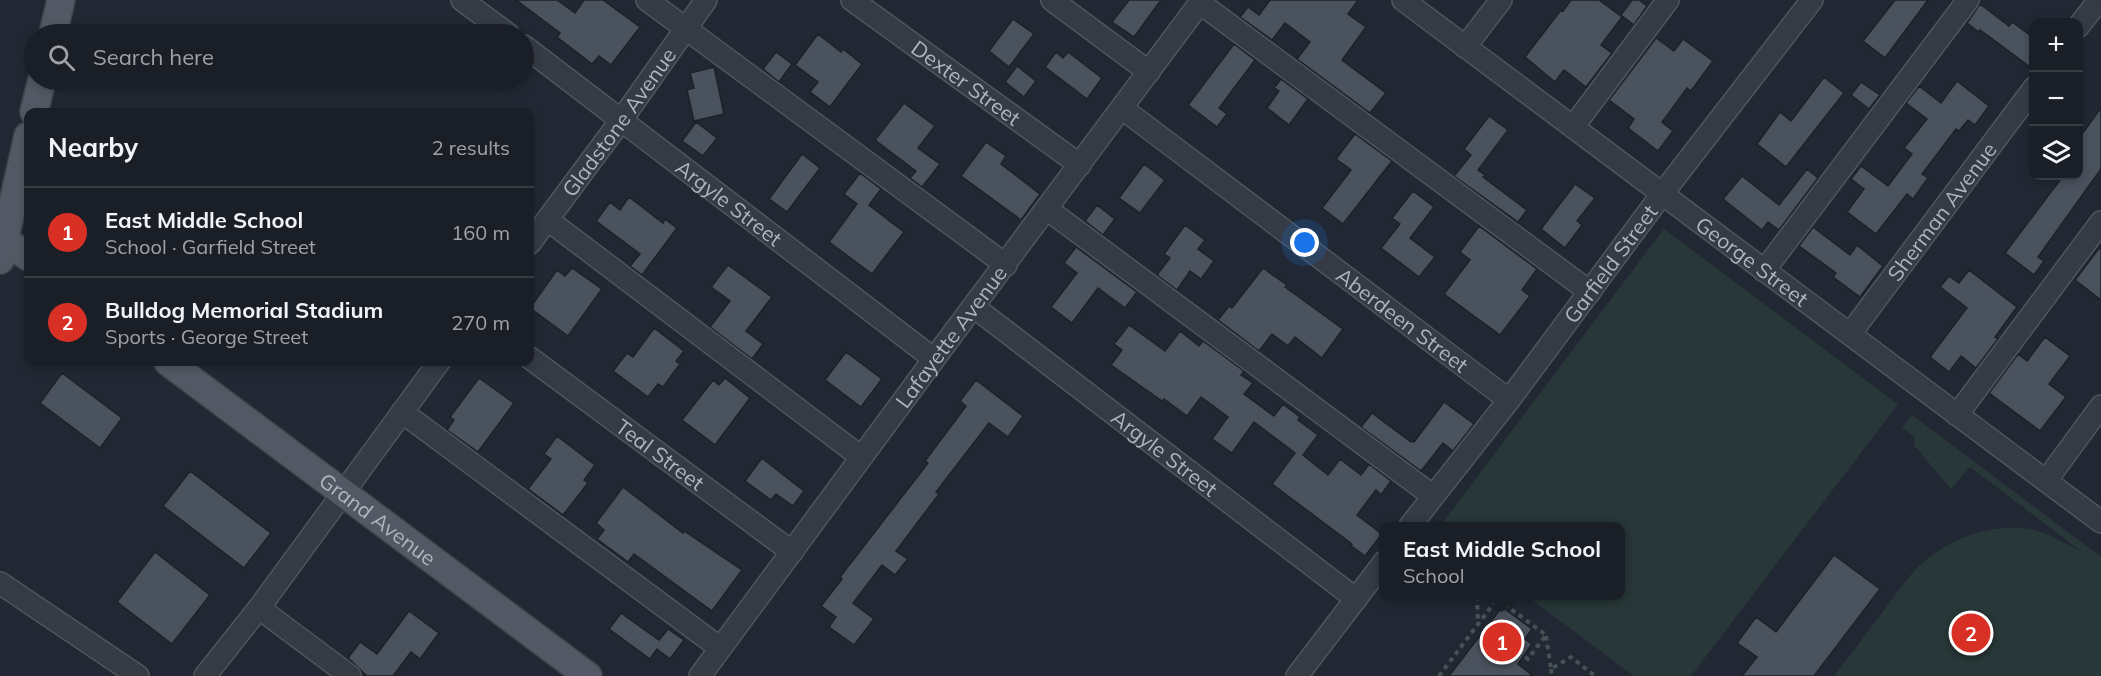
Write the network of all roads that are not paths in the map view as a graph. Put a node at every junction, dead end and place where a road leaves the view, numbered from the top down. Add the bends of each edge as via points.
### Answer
1 (61, 0) edge
2 (462, 0) edge
3 (646, 0) edge
4 (706, 0) edge
5 (852, 0) edge
6 (1052, 0) edge
7 (1403, 0) edge
8 (1501, 0) edge
9 (1668, 0) edge
10 (1812, 0) edge
11 (1968, 0) edge
12 (2099, 0) edge
13 (1201, 1) edge
14 (2083, 22) edge
15 (55, 24) edge
16 (494, 24) edge
17 (685, 29) junction
18 (1465, 47) junction
19 (534, 53) edge
20 (1149, 72) junction
21 (40, 90) edge
22 (2029, 95) edge
23 (35, 108) edge
24 (1123, 109) junction
25 (622, 119) junction
26 (1573, 127) junction
27 (24, 154) edge
28 (1080, 165) junction
29 (1662, 194) junction
30 (1047, 209) junction
31 (548, 220) junction
32 (2101, 222) edge
33 (534, 238) edge
34 (2, 250) edge
35 (24, 256) edge
36 (1006, 265) junction
37 (1764, 271) junction
38 (1590, 292) junction
39 (974, 307) junction
40 (1850, 334) junction
41 (934, 359) junction
42 (534, 361) edge
43 (173, 366) edge
44 (436, 366) edge
45 (1509, 400) junction
46 (2101, 406) edge
47 (402, 412) junction
48 (1958, 415) junction
49 (861, 457) junction
50 (2046, 481) junction
51 (342, 492) junction
52 (1433, 496) junction
53 (1413, 522) edge
54 (2101, 522) edge
55 (792, 552) junction
56 (1379, 567) edge
57 (0, 583) edge
58 (1356, 599) junction
59 (259, 609) junction
60 (720, 648) junction
61 (138, 676) edge
62 (205, 676) edge
63 (350, 676) edge
64 (588, 676) edge
65 (700, 676) edge
66 (1297, 676) edge

1 - 15 main road
2 - 16 street
3 - 17 street
4 - 17 street, Gladstone Avenue
5 - 28 street, Dexter Street
6 - 20 street
7 - 18 street, George Street
8 - 18 street
9 - 26 street
10 - 29 street, Garfield Street
11 - 37 street
12 - 14 street
13 - 20 street, Lafayette Avenue
13 - 38 street
17 - 25 street, Gladstone Avenue
17 - 36 street
18 - 26 street, George Street
19 - 25 street, Argyle Street
20 - 24 street, Lafayette Avenue
21 - 23 main road
22 - 40 street, Sherman Avenue
24 - 28 street, Lafayette Avenue
24 - 45 street, Aberdeen Street
25 - 31 street, Gladstone Avenue
25 - 41 street, Argyle Street
26 - 29 street, George Street
27 - 34 main road
28 - 30 street, Lafayette Avenue
29 - 37 street, George Street
29 - 38 street, Garfield Street
30 - 36 street, Lafayette Avenue
30 - 52 street
31 - 33 street, Gladstone Avenue
31 - 49 street
32 - 48 street
34 - 35 main road
36 - 39 street, Lafayette Avenue
37 - 40 street, George Street
38 - 45 street, Garfield Street
39 - 41 street, Lafayette Avenue
39 - 58 street, Argyle Street
40 - 48 street, George Street
41 - 49 street, Lafayette Avenue
42 - 55 street, Teal Street
43 - 51 main road, Grand Avenue
44 - 47 street
45 - 52 street, Garfield Street
46 - 50 street
47 - 51 street
47 - 60 street
48 - 50 street, George Street
49 - 55 street, Lafayette Avenue
50 - 54 street, George Street
51 - 59 street
51 - 64 main road, Grand Avenue
52 - 53 street, Garfield Street
55 - 60 street, Lafayette Avenue
56 - 58 street
57 - 61 street
58 - 66 street
59 - 62 street
59 - 63 street
60 - 65 street, Lafayette Avenue

